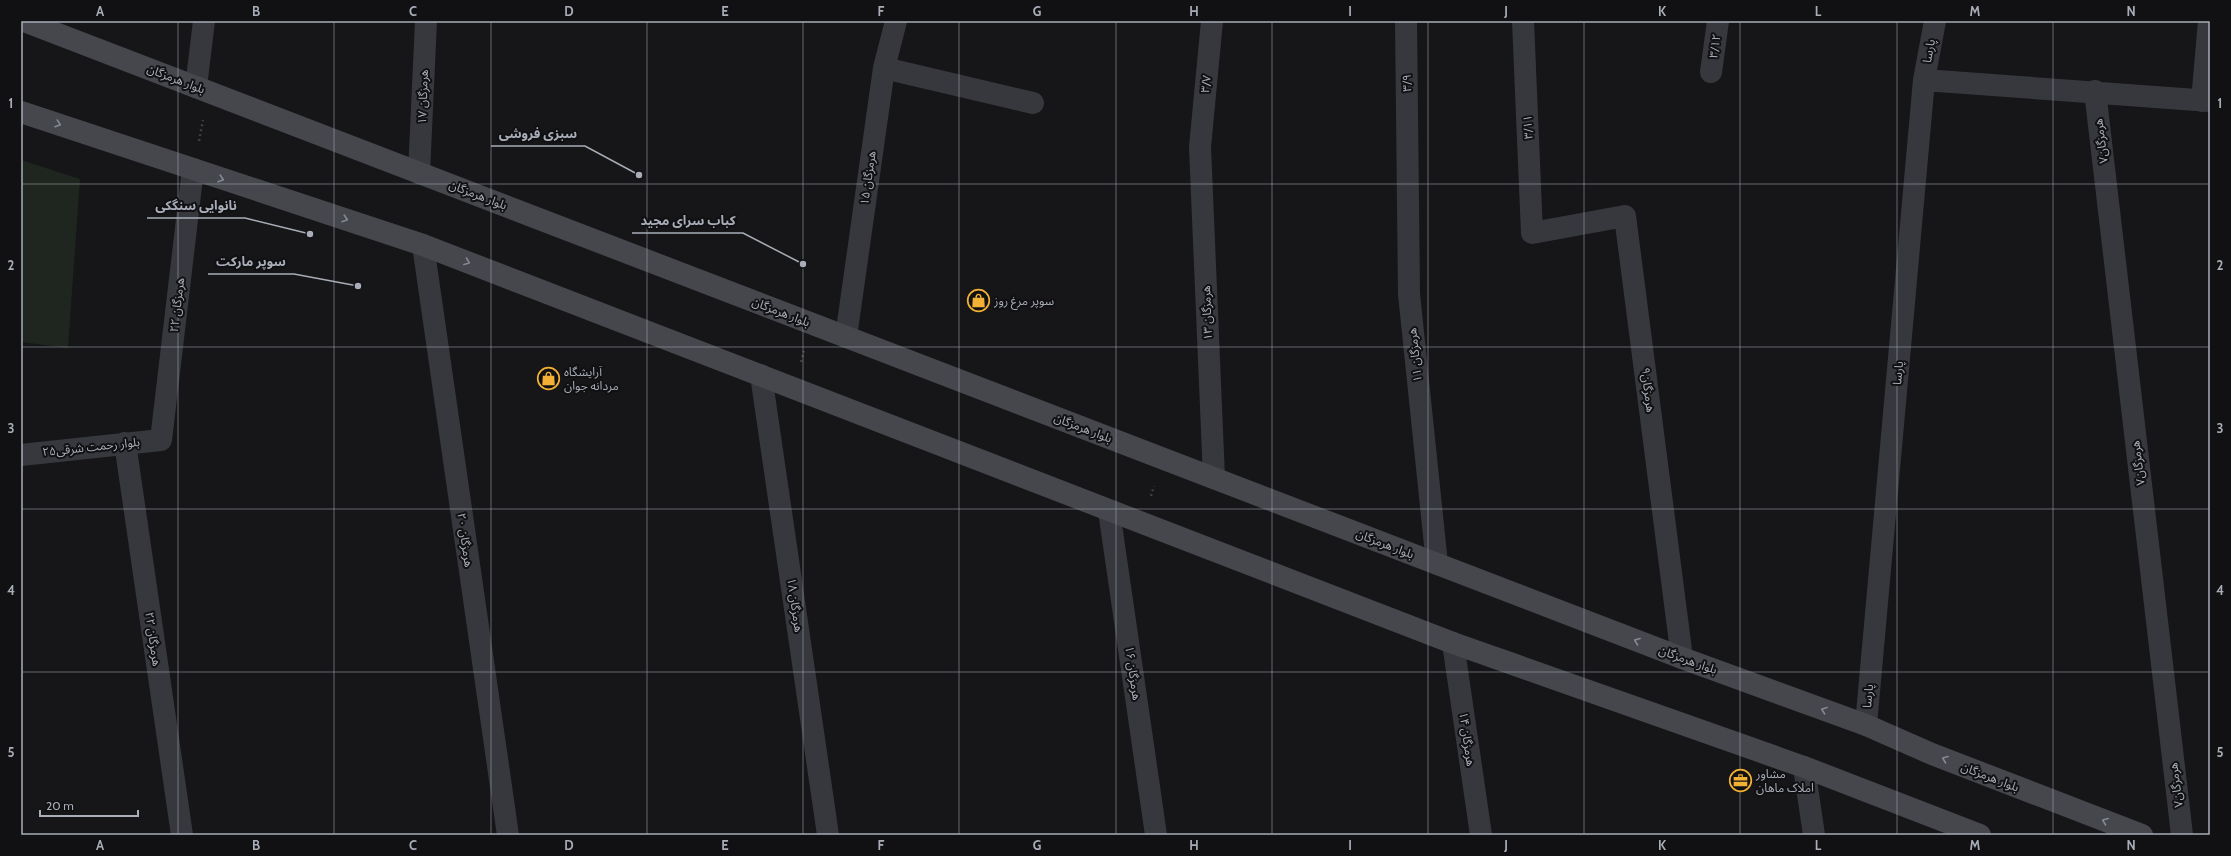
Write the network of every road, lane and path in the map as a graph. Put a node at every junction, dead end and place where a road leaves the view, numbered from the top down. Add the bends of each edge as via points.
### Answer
1 (24, 21) edge
2 (204, 21) edge
3 (426, 21) edge
4 (896, 21) edge
5 (1212, 21) edge
6 (1406, 21) edge
7 (1523, 21) edge
8 (1718, 21) edge
9 (1935, 21) edge
10 (2209, 21) edge
11 (884, 68) junction
12 (1711, 72) dead end
13 (1924, 80) junction
14 (202, 90) junction
15 (2095, 91) junction
16 (2206, 101) edge
17 (1033, 103) dead end
18 (21, 112) edge
19 (1407, 146) joint
20 (1200, 147) joint
21 (193, 169) junction
22 (419, 173) junction
23 (1532, 233) joint
24 (423, 245) junction
25 (813, 324) junction
26 (846, 337) junction
27 (761, 375) junction
28 (793, 387) junction
29 (161, 440) joint
30 (125, 444) junction
31 (21, 455) edge
32 (1162, 458) junction
33 (1214, 478) junction
34 (1109, 511) junction
35 (1144, 525) junction
36 (1437, 564) junction
37 (1453, 643) junction
38 (1682, 658) junction
39 (1866, 725) junction
40 (1804, 767) junction
41 (182, 835) edge
42 (508, 835) edge
43 (828, 835) edge
44 (1156, 835) edge
45 (1481, 835) edge
46 (1814, 835) edge
47 (1980, 835) edge
48 (2142, 835) edge
49 (2182, 835) edge

1 - 14 street, بلوار هرمزگان
2 - 14 street
3 - 22 street, هرمزگان ۱۷
4 - 11 street, هرمزگان ۱۵
5 - 20 street, ۳/۷
6 - 19 street, ۳/۹
7 - 23 street, ۳/۱۱
8 - 12 street, ۳/۱۲
9 - 13 street, پارسا
10 - 16 street
11 - 17 street
11 - 26 street, هرمزگان ۱۵
13 - 15 street
13 - 39 street, پارسا
14 - 21 path
14 - 22 street, بلوار هرمزگان
15 - 16 street
15 - 49 street, هرمزگان۷
18 -> 21 street
19 - 36 street, هرمزگان ۱۱ via 1409,294
20 - 33 street, هرمزگان ۱۳
21 -> 24 street
21 - 29 street, هرمزگان ۲۲
22 - 25 street, بلوار هرمزگان
23 - 38 street, هرمزگان۹ via 1625,216
24 -> 27 street
24 - 42 street, هرمزگان ۲۰
25 - 26 street, بلوار هرمزگان
25 - 28 path
26 - 32 street, بلوار هرمزگان
27 - 28 street
27 - 43 street, هرمزگان ۱۸
28 - 34 street
29 - 30 street, بلوار رحمت شرقی۲۵
30 - 31 street, بلوار رحمت شرقی۲۵
30 - 41 street, هرمزگان ۲۲
32 - 33 street, بلوار هرمزگان
32 - 35 path
33 - 36 street, بلوار هرمزگان
34 - 35 street
34 - 44 street, هرمزگان ۱۶
35 - 37 street
38 -> 36 street, بلوار هرمزگان
37 - 40 street
37 - 45 street, هرمزگان ۱۴
39 -> 38 street, بلوار هرمزگان
48 -> 39 street, بلوار هرمزگان via 1932,754
40 - 46 street
40 - 47 street

